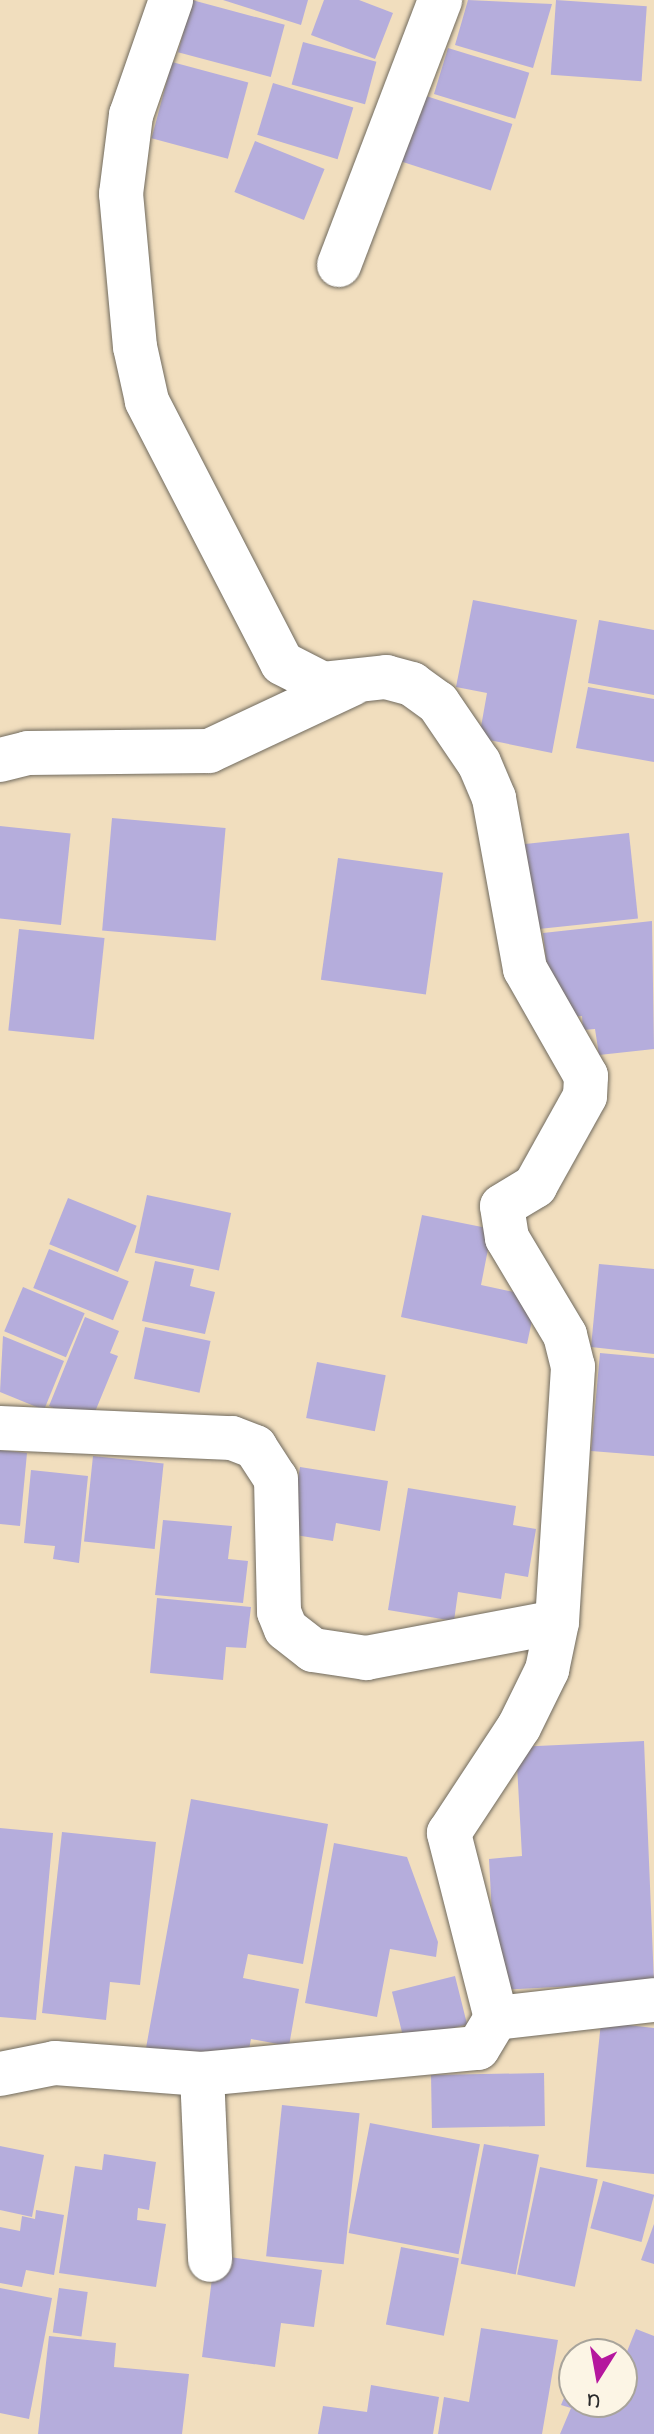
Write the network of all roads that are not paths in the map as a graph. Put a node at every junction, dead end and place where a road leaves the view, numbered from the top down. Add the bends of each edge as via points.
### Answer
1 (171, 0) edge
2 (440, 0) edge
3 (339, 265) dead end
4 (361, 680) junction
5 (0, 760) edge
6 (0, 1428) edge
7 (557, 1622) junction
8 (654, 2000) edge
9 (496, 2018) junction
10 (0, 2074) edge
11 (202, 2074) junction
12 (210, 2260) dead end

1 - 4 street via 131,115 121,194 140,377 159,428 282,663 310,681
2 - 3 street
4 - 5 street via 209,751 28,753
4 - 7 street via 399,678 424,691 479,763 494,798 525,969 586,1076 585,1096 535,1186 502,1206 507,1238 565,1335 573,1367
6 - 7 street via 232,1438 255,1447 276,1479 279,1612 286,1629 313,1650 366,1658
7 - 9 street via 547,1670 519,1727 449,1833
8 - 9 street
9 - 11 street via 490,2034 465,2055
10 - 11 street via 55,2063
11 - 12 street

